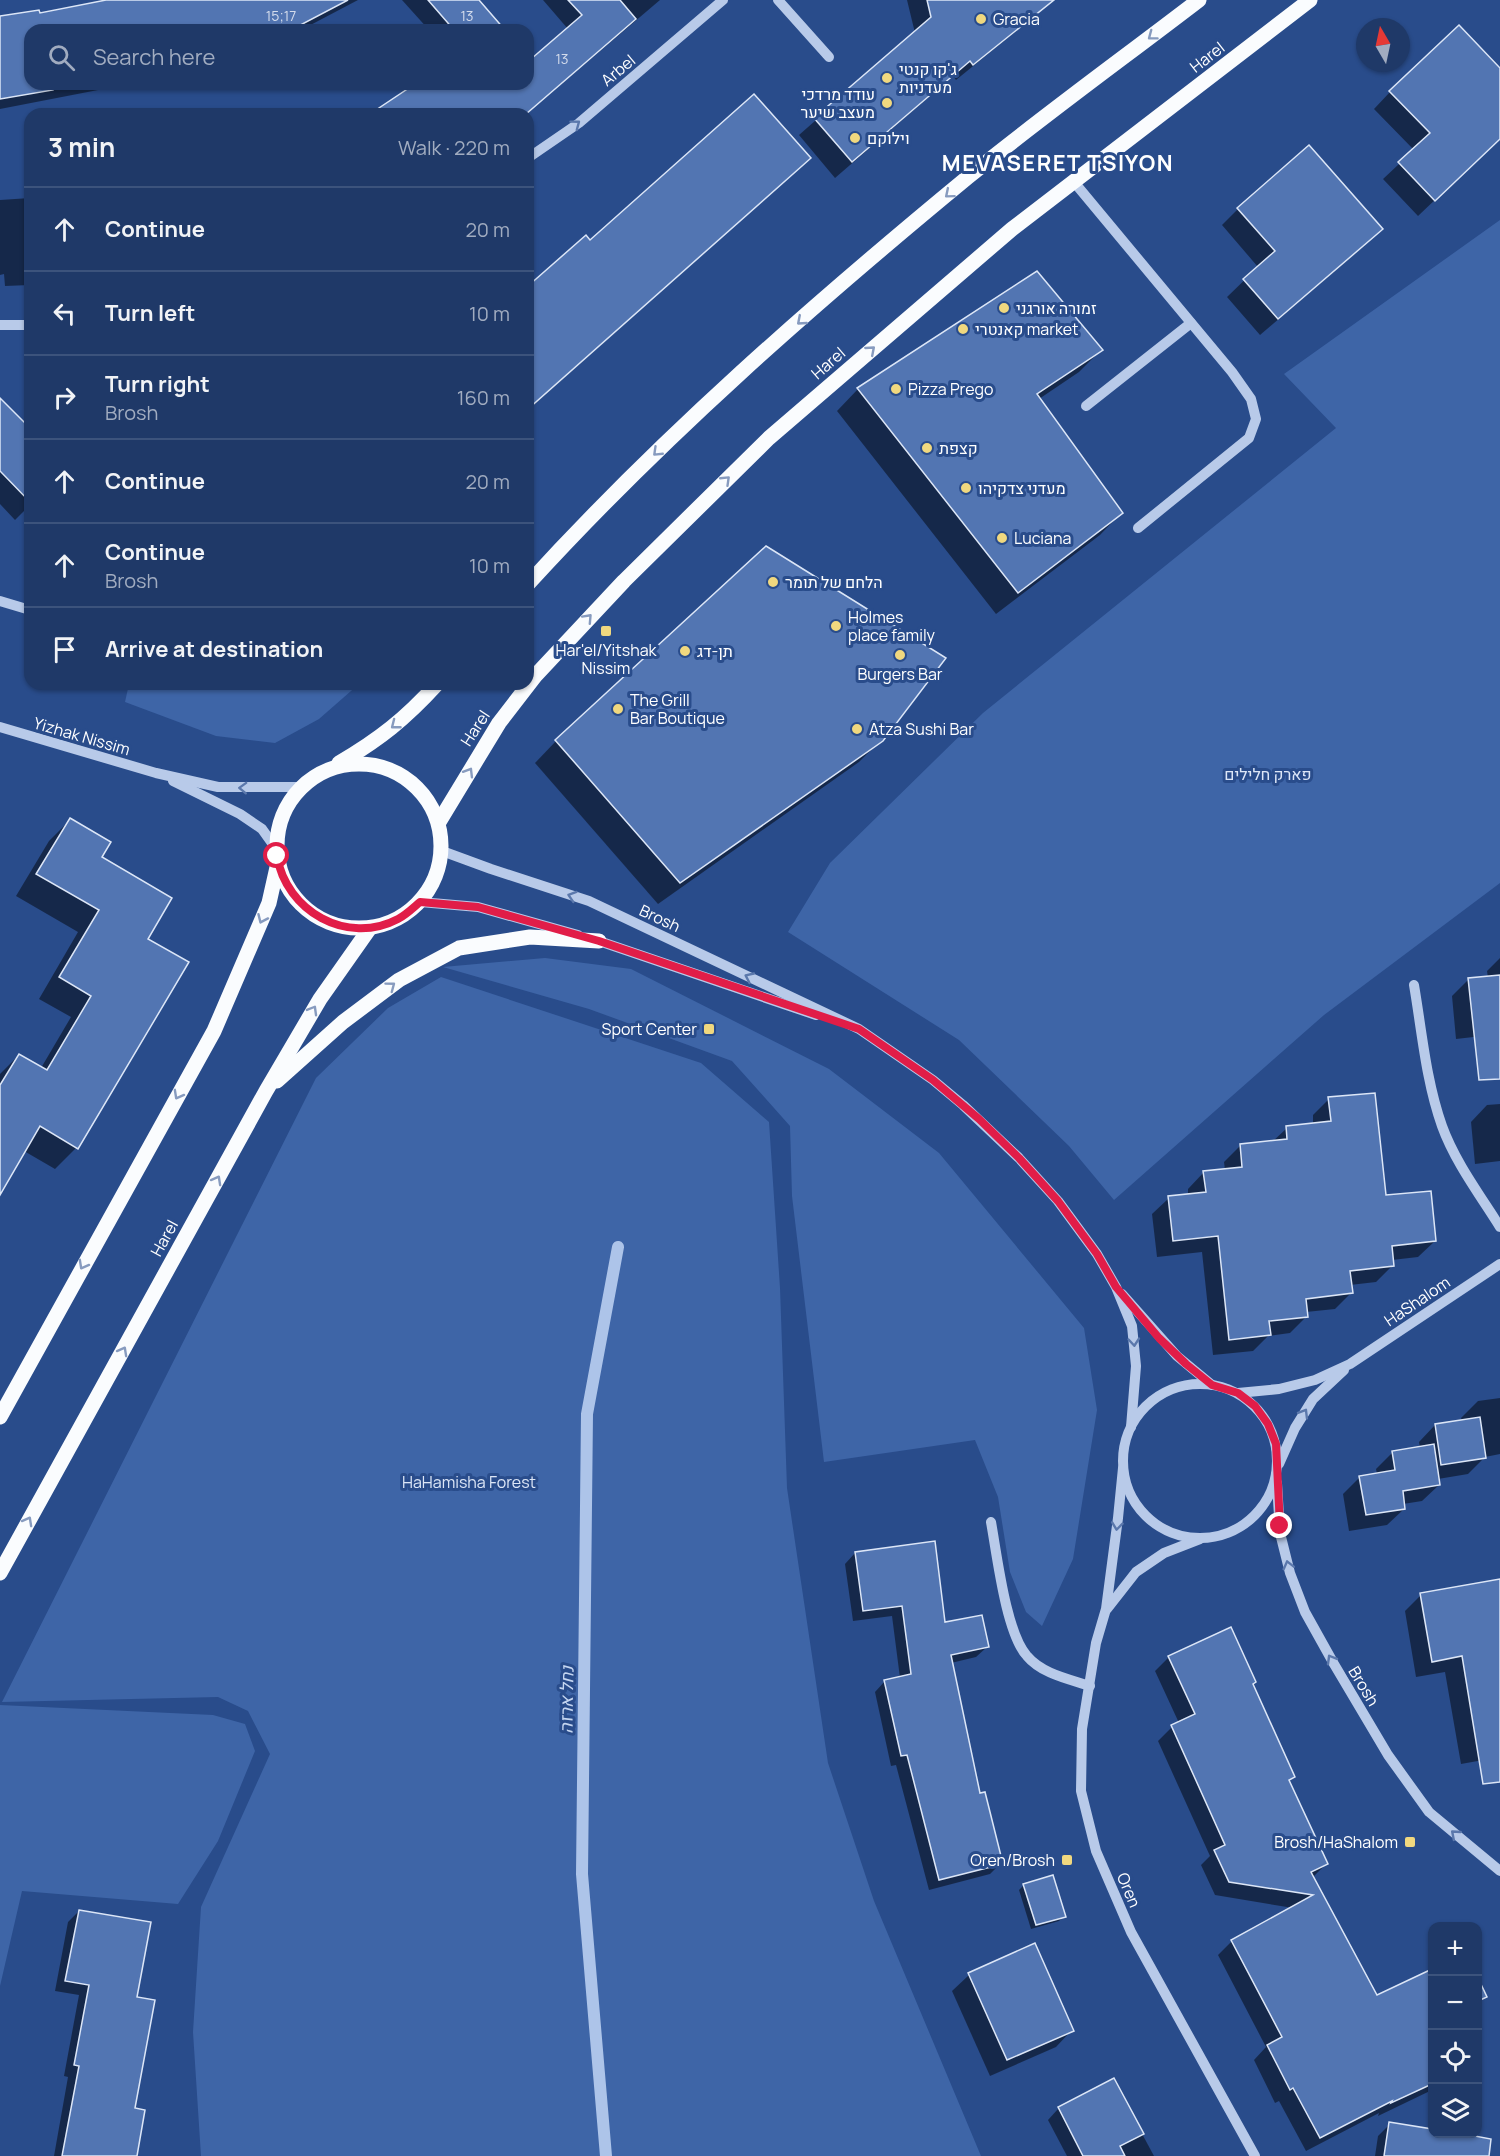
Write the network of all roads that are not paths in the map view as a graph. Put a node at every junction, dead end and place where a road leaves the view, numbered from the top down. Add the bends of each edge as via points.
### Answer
1 (723, 0) edge
2 (778, 0) edge
3 (1199, 0) edge
4 (1310, 0) edge
5 (829, 57) dead end
6 (534, 154) edge
7 (1074, 182) junction
8 (1191, 323) junction
9 (0, 325) edge
10 (24, 325) edge
11 (1086, 406) dead end
12 (1138, 528) dead end
13 (534, 577) edge
14 (0, 601) edge
15 (24, 608) edge
16 (534, 678) edge
17 (431, 690) edge
18 (524, 690) edge
19 (0, 728) edge
20 (326, 771) junction
21 (156, 773) junction
22 (302, 787) junction
23 (439, 822) junction
24 (442, 851) junction
25 (278, 856) junction
26 (420, 902) junction
27 (370, 928) junction
28 (599, 941) junction
29 (1414, 985) dead end
30 (859, 1029) junction
31 (266, 1091) junction
32 (1500, 1227) edge
33 (1500, 1264) edge
34 (1116, 1287) junction
35 (1350, 1364) junction
36 (1212, 1385) junction
37 (1238, 1393) junction
38 (0, 1417) edge
39 (1131, 1427) junction
40 (1123, 1468) junction
41 (1277, 1471) junction
42 (991, 1522) dead end
43 (1201, 1539) junction
44 (0, 1573) edge
45 (1106, 1609) junction
46 (1090, 1686) junction
47 (1500, 1871) edge
48 (1255, 2156) edge

6 -> 1 street, Arbel via 579,123
2 - 5 street
3 -> 13 main road via 970,176 723,388 574,533
4 - 7 main road, Harel
7 - 8 street
16 -> 7 main road, Harel via 624,580 769,438 1012,229
8 - 11 street
8 - 12 street via 1251,399 1256,419 1249,438
9 - 10 street
14 - 15 street
17 -> 20 main road via 410,713 372,743
23 -> 18 main road, Harel via 499,723
19 - 21 street, Yizhak Nissim
20 - 22 main road
20 - 23 main road via 353,764 381,766 406,778 426,797
22 -> 21 street, Yizhak Nissim via 218,787
21 - 25 street, Yizhak Nissim via 240,814 262,829
22 - 25 main road via 279,827
23 - 24 main road
24 - 26 main road via 439,870
30 -> 24 street, Brosh via 589,901
25 - 27 main road via 287,886 302,906 322,920 346,928
25 -> 38 main road via 269,903 214,1030
26 - 27 main road via 398,920
26 - 28 street, Brosh via 478,907
31 -> 27 main road, Harel via 320,999
28 - 30 street, Brosh
31 -> 28 main road via 343,1022 399,980 459,948 530,937
29 - 32 street via 1431,1088 1443,1128
30 - 34 street, Brosh via 933,1080 1019,1158 1058,1201
44 -> 31 main road, Harel
33 - 35 street, HaShalom
34 - 36 street, Brosh via 1159,1338
34 -> 39 street, Brosh via 1132,1326 1136,1365
35 - 37 street, HaShalom via 1315,1380
41 -> 35 street, HaShalom via 1295,1428 1313,1399
36 - 37 street
36 - 39 street via 1187,1385 1164,1392 1145,1407
37 - 41 street via 1255,1406 1268,1424 1276,1444
39 - 40 street via 1124,1447
40 - 43 street via 1128,1491 1157,1526 1178,1536
40 -> 45 street, Oren
41 - 43 street via 1269,1498 1255,1516 1237,1530
47 -> 41 street, Brosh via 1429,1812 1388,1755 1305,1612 1280,1533
42 - 46 street via 1012,1631 1027,1656 1047,1671
43 - 45 street, Oren via 1164,1553 1136,1572
45 - 46 street, Oren
46 - 48 street, Oren via 1082,1729 1081,1791 1096,1851 1131,1932

